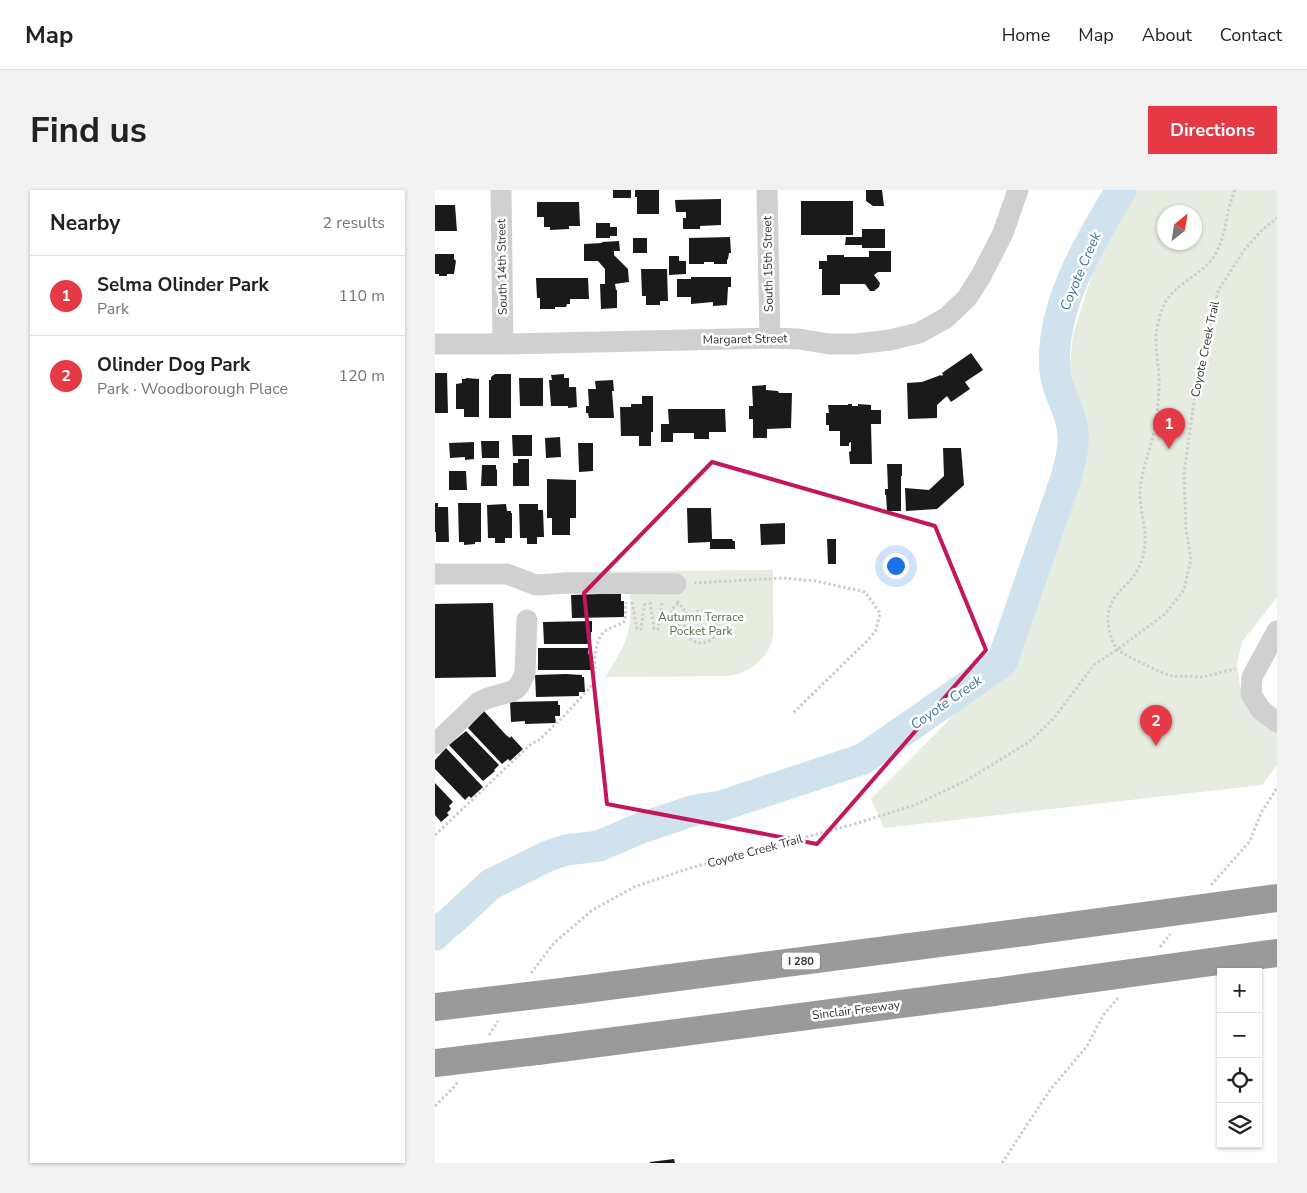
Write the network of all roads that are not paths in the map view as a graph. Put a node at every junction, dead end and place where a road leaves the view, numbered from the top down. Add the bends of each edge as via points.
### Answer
1 (501, 190) edge
2 (767, 190) edge
3 (1018, 190) edge
4 (770, 338) junction
5 (435, 344) edge
6 (503, 344) junction
7 (435, 574) edge
8 (671, 597) road end
9 (527, 620) dead end
10 (1277, 631) edge
11 (1277, 722) edge
12 (435, 744) edge
13 (1277, 898) edge
14 (1277, 953) edge
15 (435, 1007) edge
16 (435, 1063) edge

1 - 6 street, South 14th Street
2 - 4 street, South 15th Street
3 - 4 street, Margaret Street via 1003,233 981,276 967,298 946,318 919,333 857,344
4 - 6 street, Margaret Street
5 - 6 street, Margaret Street
7 - 8 street via 507,574 536,585 568,583
9 - 12 street via 525,673 520,684 510,692 479,702
10 - 11 street via 1253,678 1251,694 1261,710
13 - 15 highway, I 280, bridge
14 - 16 highway, Sinclair Freeway, bridge

